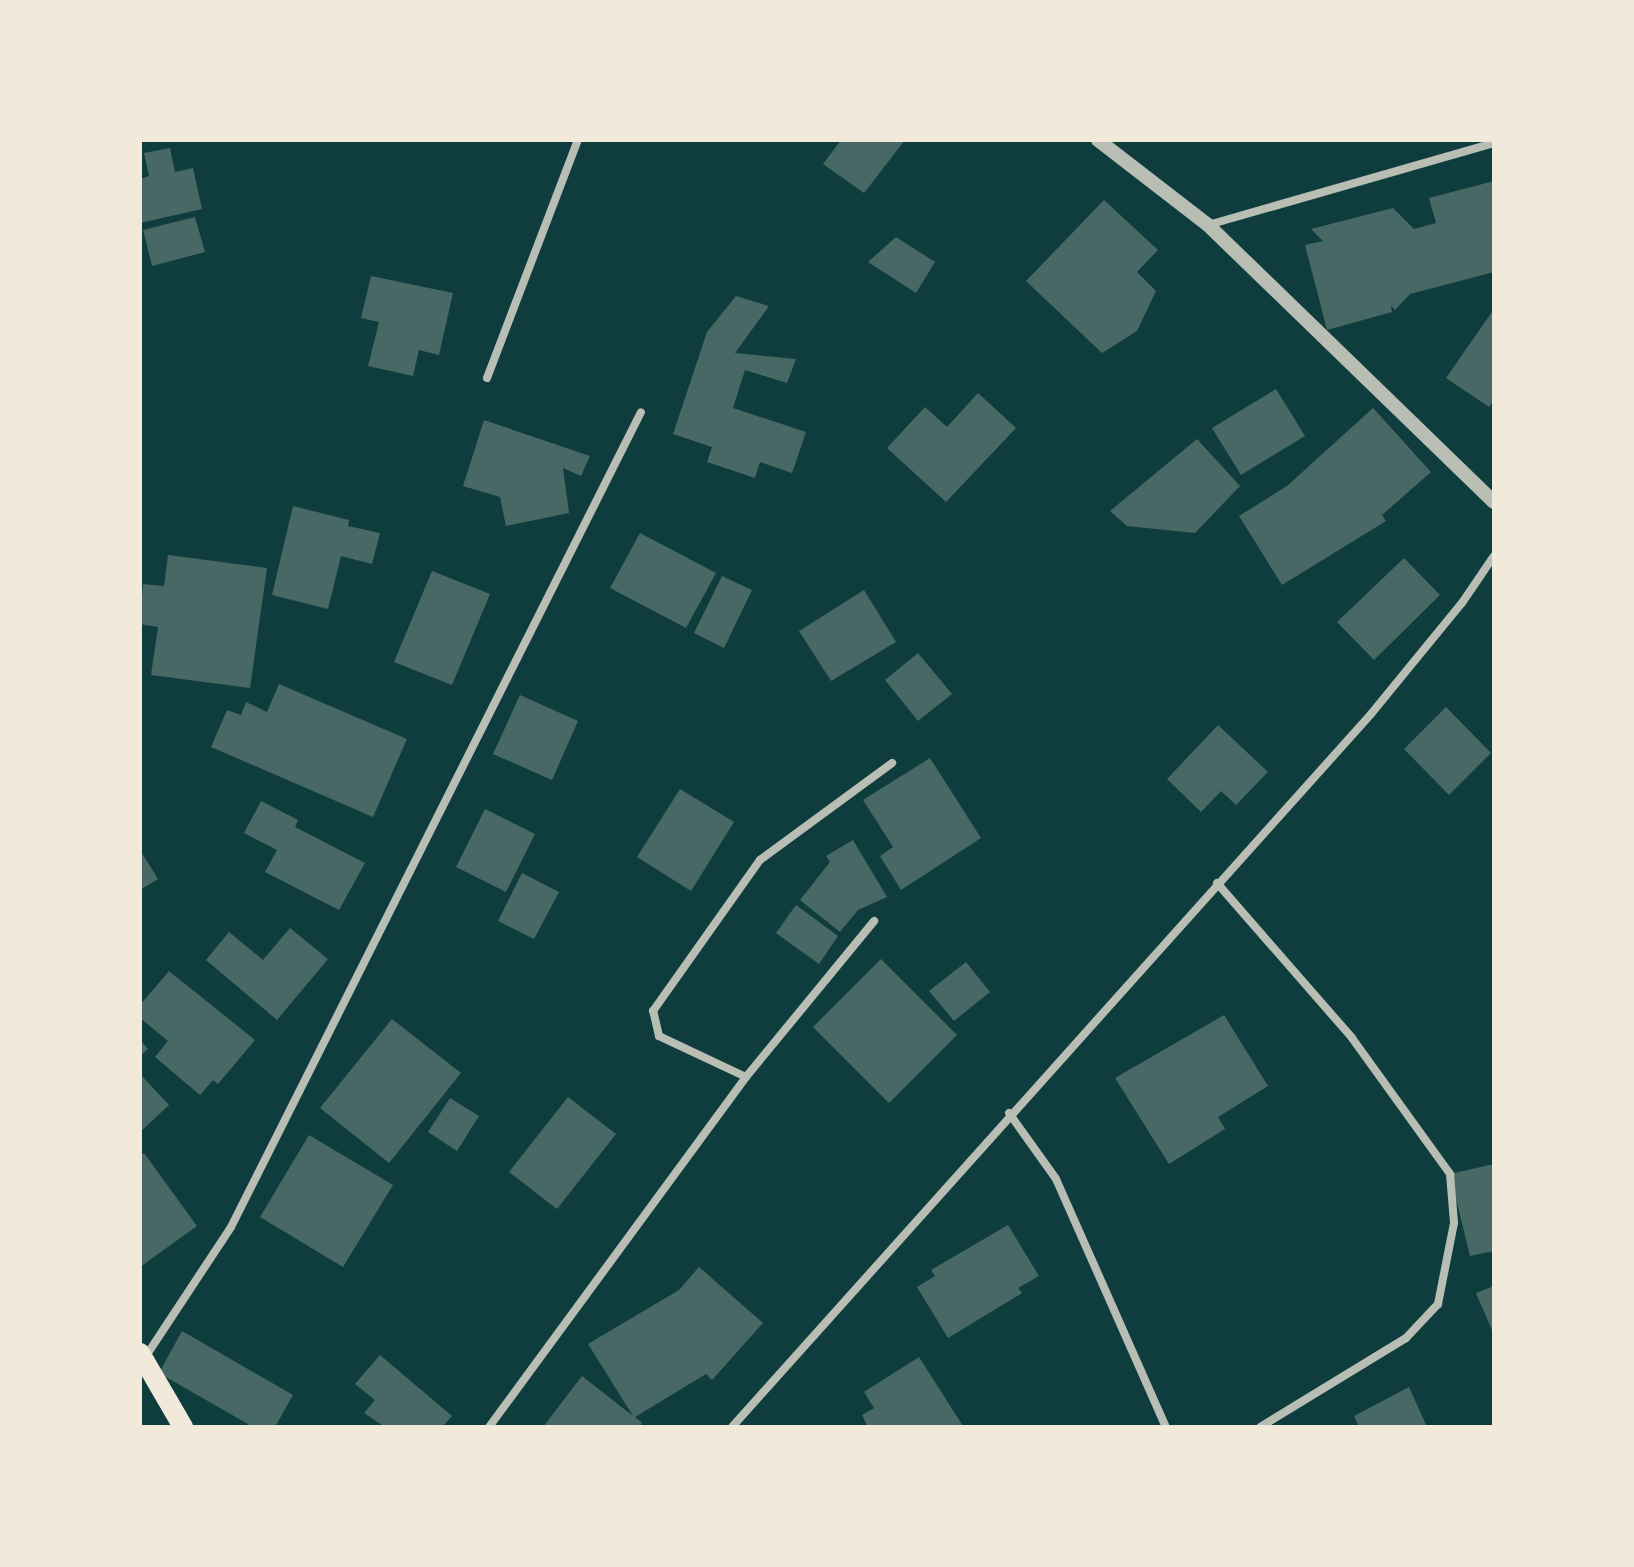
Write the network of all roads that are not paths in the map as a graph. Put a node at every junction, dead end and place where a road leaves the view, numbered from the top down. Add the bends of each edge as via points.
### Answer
1 (578, 140) edge
2 (1098, 140) edge
3 (1494, 143) edge
4 (1208, 225) junction
5 (487, 378) dead end
6 (641, 412) dead end
7 (1494, 502) edge
8 (1494, 556) edge
9 (892, 763) dead end
10 (1217, 883) junction
11 (874, 921) dead end
12 (746, 1077) junction
13 (1009, 1113) junction
14 (142, 1356) edge
15 (183, 1427) edge
16 (489, 1427) edge
17 (732, 1427) edge
18 (1166, 1427) edge
19 (1260, 1427) edge

1 - 5 street
2 - 4 street
3 - 4 street
4 - 7 street
6 - 14 street via 231,1227
8 - 10 street via 1371,714
9 - 12 street via 760,860 653,1011 659,1036
10 - 13 street
10 - 19 street via 1352,1038 1450,1174 1454,1223 1438,1304 1406,1338
11 - 12 street
12 - 16 street
13 - 17 street
13 - 18 street via 1056,1179
14 - 15 main road

